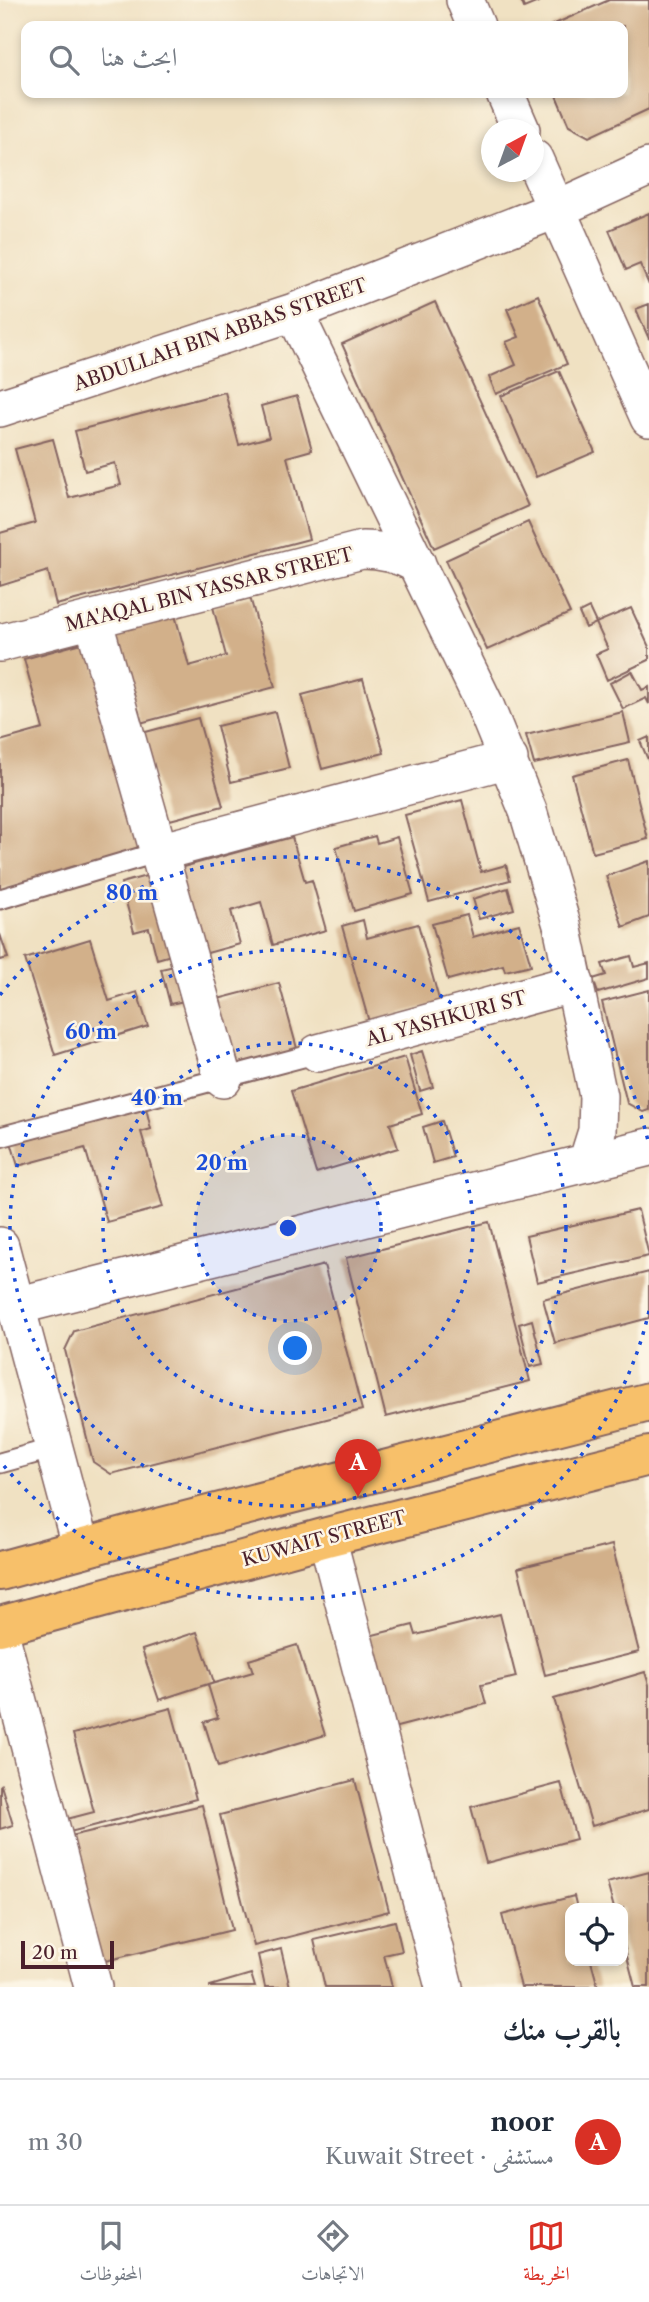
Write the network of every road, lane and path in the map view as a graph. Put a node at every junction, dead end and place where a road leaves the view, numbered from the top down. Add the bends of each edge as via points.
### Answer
1 (465, 0) edge
2 (474, 21) edge
3 (507, 98) edge
4 (516, 119) edge
5 (649, 167) edge
6 (543, 182) edge
7 (555, 210) junction
8 (294, 313) junction
9 (0, 408) edge
10 (649, 418) edge
11 (418, 564) junction
12 (93, 619) junction
13 (0, 643) edge
14 (509, 759) junction
15 (159, 852) junction
16 (0, 899) edge
17 (575, 983) junction
18 (318, 1053) joint
19 (223, 1079) junction
20 (0, 1137) edge
21 (649, 1147) edge
22 (587, 1163) junction
23 (0, 1246) edge
24 (16, 1306) junction
25 (649, 1402) edge
26 (54, 1448) junction
27 (649, 1456) edge
28 (0, 1463) edge
29 (327, 1537) junction
30 (81, 1549) junction
31 (0, 1572) edge
32 (0, 1626) edge
33 (0, 1633) edge
34 (93, 1987) edge
35 (444, 1987) edge

1 - 2 street
3 - 4 street
5 - 7 street, ABDULLAH BIN ABBAS STREET
6 - 7 street
7 - 8 street, ABDULLAH BIN ABBAS STREET
7 - 10 street
8 - 9 street, ABDULLAH BIN ABBAS STREET
8 - 11 street
11 - 12 street, MA'AQAL BIN YASSAR STREET via 381,550 362,550
11 - 14 street
12 - 13 street, MA'AQAL BIN YASSAR STREET
12 - 15 street
14 - 15 street
14 - 17 street via 547,868
15 - 16 lane
15 - 19 street
17 - 18 street, AL YASHKURI ST
17 - 22 street via 598,1096 597,1130
18 - 19 lane
19 - 20 lane
21 - 22 street
22 - 24 street
23 - 24 street
24 - 26 street
25 - 30 main road
26 - 28 lane
26 - 30 street
27 - 29 main road, KUWAIT STREET
29 - 32 main road, KUWAIT STREET
29 - 35 street
30 - 31 main road
33 - 34 street

